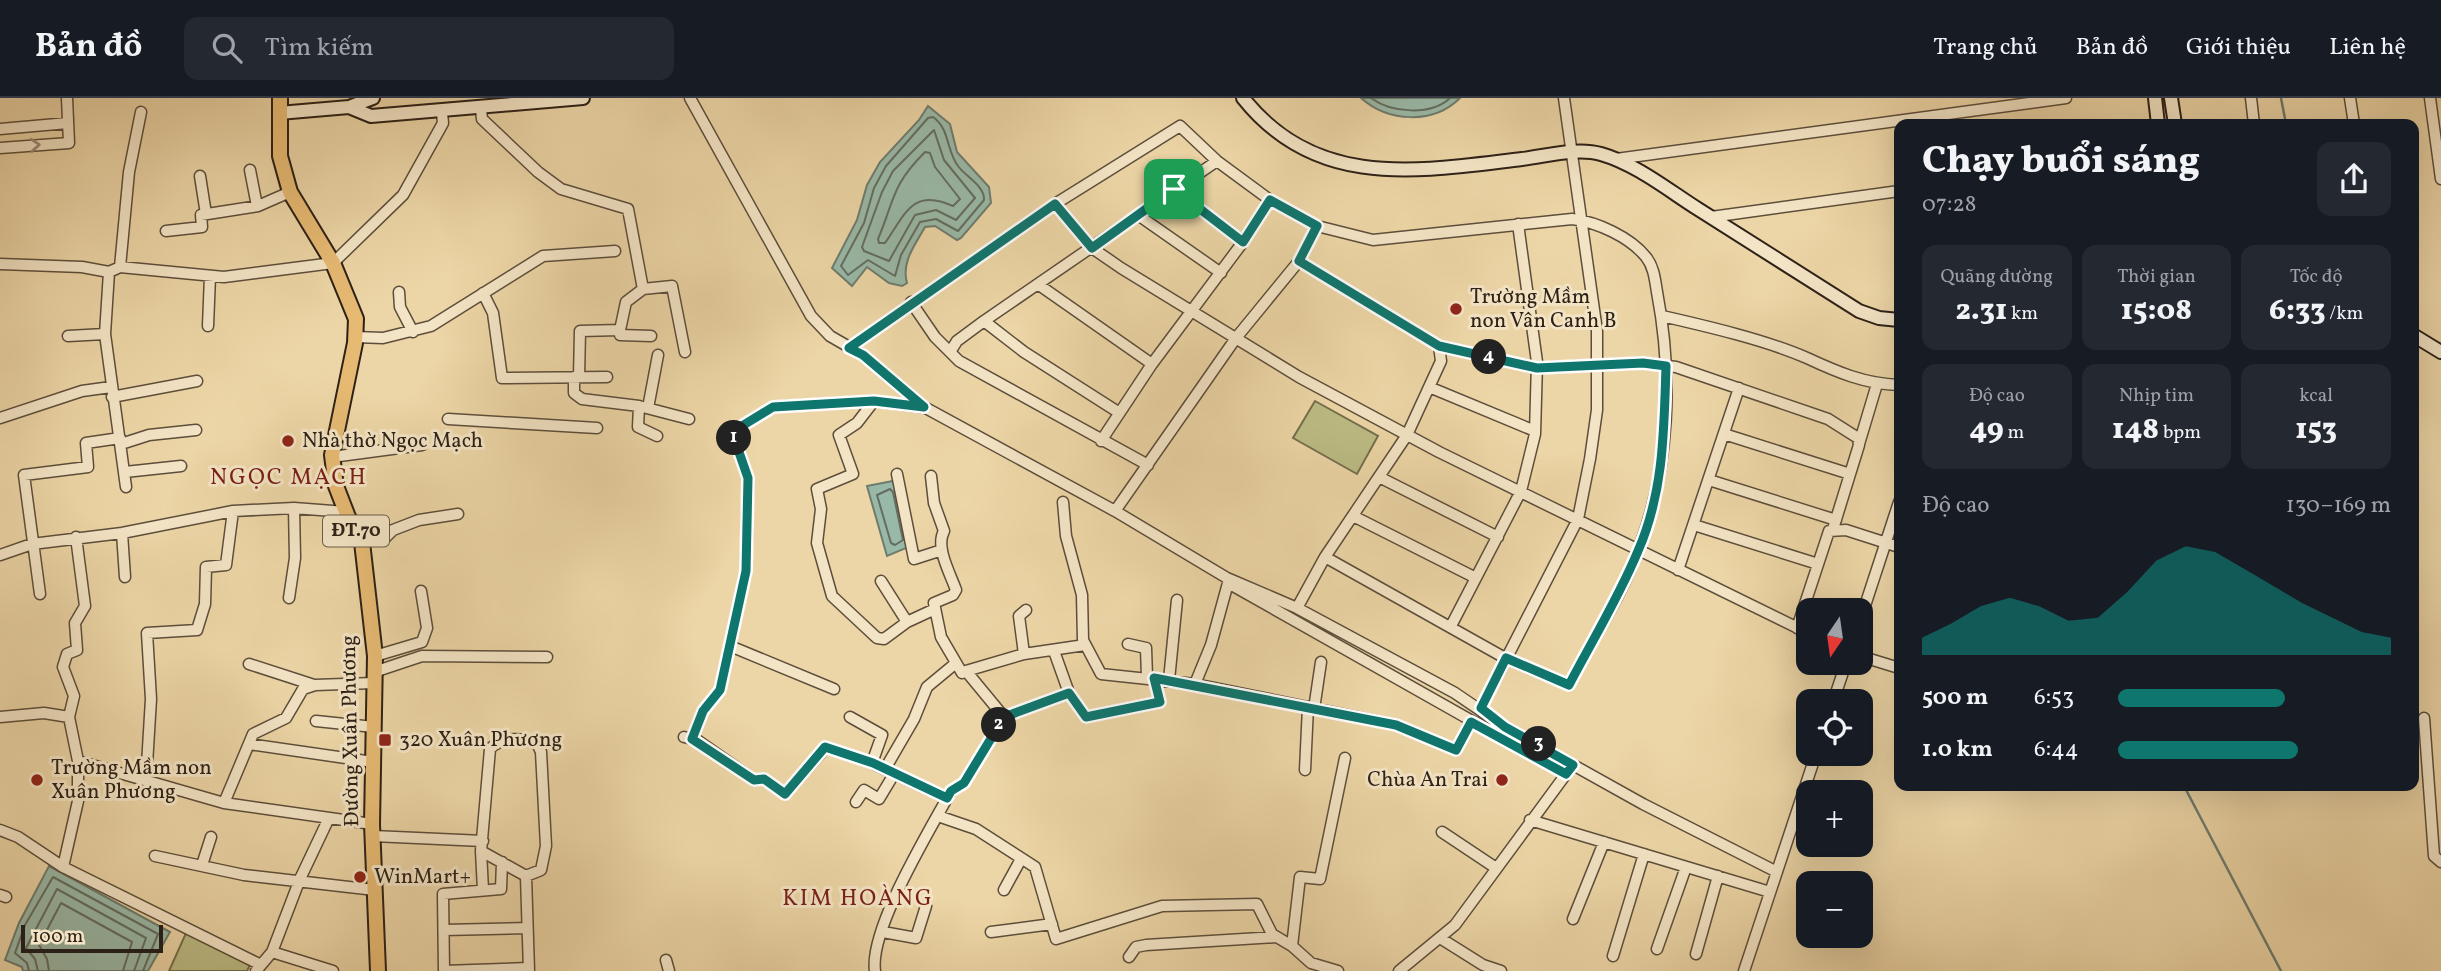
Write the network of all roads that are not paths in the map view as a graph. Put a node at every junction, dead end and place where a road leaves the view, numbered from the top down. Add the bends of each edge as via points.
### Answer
1 (66, 98) edge
2 (280, 98) edge
3 (373, 98) edge
4 (583, 98) edge
5 (690, 98) edge
6 (1243, 98) edge
7 (1564, 98) edge
8 (2066, 98) edge
9 (2155, 98) edge
10 (2171, 98) edge
11 (2250, 98) edge
12 (2354, 98) edge
13 (2430, 98) edge
14 (525, 101) edge
15 (349, 107) junction
16 (481, 109) junction
17 (141, 112) dead end
18 (279, 113) junction
19 (442, 118) junction
20 (1910, 119) edge
21 (2157, 119) edge
22 (2174, 119) edge
23 (2253, 119) edge
24 (2354, 119) edge
25 (1894, 121) edge
26 (68, 123) junction
27 (0, 129) edge
28 (0, 148) edge
29 (1570, 153) junction
30 (1612, 159) junction
31 (1217, 162) junction
32 (250, 170) dead end
33 (200, 176) dead end
34 (2441, 179) edge
35 (1174, 189) junction
36 (290, 192) junction
37 (1894, 192) edge
38 (1270, 200) junction
39 (1055, 204) junction
40 (257, 206) junction
41 (206, 215) junction
42 (1138, 215) junction
43 (1711, 217) junction
44 (1580, 220) junction
45 (1518, 223) junction
46 (1317, 226) junction
47 (166, 231) dead end
48 (1243, 242) junction
49 (1092, 248) junction
50 (615, 250) dead end
51 (1299, 261) junction
52 (333, 263) junction
53 (0, 264) edge
54 (120, 267) junction
55 (109, 272) junction
56 (1221, 272) junction
57 (210, 275) junction
58 (1039, 285) junction
59 (643, 289) junction
60 (400, 292) dead end
61 (483, 293) junction
62 (911, 302) junction
63 (1191, 313) junction
64 (1662, 316) junction
65 (1894, 319) edge
66 (984, 321) junction
67 (208, 326) dead end
68 (620, 330) junction
69 (413, 332) junction
70 (105, 334) junction
71 (650, 335) dead end
72 (68, 336) dead end
73 (355, 337) junction
74 (1236, 338) junction
75 (2419, 339) edge
76 (1439, 346) junction
77 (849, 348) junction
78 (685, 352) dead end
79 (950, 352) junction
80 (2441, 352) edge
81 (658, 355) dead end
82 (1152, 364) junction
83 (1666, 366) junction
84 (1599, 367) junction
85 (1537, 368) junction
86 (577, 377) junction
87 (607, 377) dead end
88 (197, 381) dead end
89 (1877, 384) junction
90 (1894, 385) edge
91 (1429, 387) junction
92 (1740, 388) junction
93 (111, 392) junction
94 (874, 401) junction
95 (643, 407) junction
96 (924, 407) junction
97 (1118, 412) junction
98 (0, 418) edge
99 (448, 419) dead end
100 (689, 419) dead end
101 (597, 428) dead end
102 (196, 430) dead end
103 (1535, 430) junction
104 (1724, 434) junction
105 (1406, 435) junction
106 (657, 436) dead end
107 (120, 441) junction
108 (1101, 441) junction
109 (422, 445) dead end
110 (1859, 445) junction
111 (332, 457) junction
112 (1148, 465) junction
113 (181, 466) dead end
114 (125, 472) junction
115 (897, 474) dead end
116 (1850, 474) junction
117 (931, 476) dead end
118 (1379, 477) junction
119 (1709, 480) junction
120 (126, 487) dead end
121 (1521, 491) junction
122 (1063, 502) dead end
123 (294, 508) junction
124 (233, 511) junction
125 (1115, 511) junction
126 (346, 512) junction
127 (458, 514) dead end
128 (1353, 516) junction
129 (1894, 517) edge
130 (1578, 519) junction
131 (1834, 524) junction
132 (1694, 525) junction
133 (122, 533) junction
134 (76, 537) junction
135 (1498, 537) junction
136 (362, 542) junction
137 (1886, 542) junction
138 (32, 544) junction
139 (1894, 545) edge
140 (942, 550) junction
141 (1639, 550) junction
142 (0, 555) edge
143 (1325, 557) junction
144 (1818, 564) junction
145 (1678, 570) junction
146 (125, 577) dead end
147 (1474, 577) junction
148 (881, 581) dead end
149 (421, 591) dead end
150 (40, 594) dead end
151 (289, 597) dead end
152 (1807, 598) edge
153 (1868, 598) edge
154 (1177, 600) dead end
155 (1297, 608) junction
156 (935, 609) junction
157 (1026, 610) dead end
158 (907, 622) junction
159 (1451, 626) junction
160 (1796, 628) edge
161 (1128, 643) dead end
162 (1085, 645) junction
163 (730, 646) junction
164 (1054, 651) junction
165 (1024, 654) junction
166 (375, 656) junction
167 (547, 657) dead end
168 (1506, 658) junction
169 (1873, 660) edge
170 (1321, 662) dead end
171 (956, 663) junction
172 (249, 664) dead end
173 (1894, 666) edge
174 (966, 671) junction
175 (374, 678) junction
176 (1151, 678) junction
177 (1169, 680) junction
178 (1195, 684) junction
179 (315, 685) junction
180 (834, 689) dead end
181 (1069, 693) junction
182 (1311, 708) junction
183 (1481, 708) junction
184 (0, 717) edge
185 (69, 717) junction
186 (850, 717) dead end
187 (1004, 717) junction
188 (2424, 718) dead end
189 (316, 721) dead end
190 (1471, 722) junction
191 (374, 727) junction
192 (249, 744) junction
193 (1345, 758) dead end
194 (78, 761) junction
195 (373, 762) junction
196 (873, 763) junction
197 (1812, 766) edge
198 (1306, 770) dead end
199 (1570, 770) junction
200 (890, 772) junction
201 (146, 781) junction
202 (947, 798) junction
203 (856, 802) dead end
204 (224, 803) junction
205 (938, 816) junction
206 (328, 820) junction
207 (1530, 820) junction
208 (0, 830) edge
209 (373, 830) junction
210 (1442, 832) dead end
211 (211, 837) dead end
212 (1605, 842) junction
213 (482, 846) junction
214 (1644, 854) junction
215 (155, 856) dead end
216 (1021, 859) junction
217 (502, 862) junction
218 (2441, 862) edge
219 (202, 864) junction
220 (63, 867) junction
221 (1686, 867) junction
222 (1496, 868) junction
223 (1777, 872) junction
224 (526, 876) junction
225 (1718, 876) junction
226 (300, 879) junction
227 (375, 890) junction
228 (483, 890) junction
229 (1004, 890) dead end
230 (1770, 892) junction
231 (926, 906) dead end
232 (1573, 919) dead end
233 (1052, 924) junction
234 (527, 928) junction
235 (444, 930) junction
236 (992, 932) dead end
237 (883, 933) junction
238 (1277, 937) junction
239 (1440, 938) junction
240 (1292, 947) junction
241 (1657, 949) dead end
242 (272, 952) junction
243 (1696, 954) dead end
244 (1129, 957) dead end
245 (1613, 957) dead end
246 (666, 960) dead end
247 (258, 968) edge
248 (528, 970) edge
249 (333, 971) edge
250 (378, 971) edge
251 (444, 971) edge
252 (487, 971) edge
253 (669, 971) edge
254 (875, 971) edge
255 (1338, 971) edge
256 (1399, 971) edge
257 (1502, 971) edge
258 (1744, 971) edge

1 - 26 street
2 - 18 main road, Đường Xuân Phương / ĐT.70
3 - 15 street
4 - 14 street
5 - 77 street via 811,316
6 - 29 street via 1280,133 1356,168 1419,172
7 - 29 street
8 - 20 street
9 - 21 street
10 - 22 street
11 - 23 street
12 - 24 street
13 - 34 street
14 - 16 street
15 - 18 street
15 - 19 street via 371,116
16 - 19 street
16 - 59 street via 482,119 561,189 628,209
17 - 54 street via 129,172
18 - 36 main road, Đường Xuân Phương / ĐT.70 via 280,156
19 - 52 street via 403,195
25 - 30 street
26 - 27 street
28 -> 26 street via 69,143
29 - 30 street
29 - 44 street
30 - 43 street
31 - 35 street
31 - 38 street
31 - 39 street via 1180,126
32 - 40 street
33 - 41 street
35 - 42 street
35 - 48 street
36 - 40 street
36 - 52 main road, Đường Xuân Phương / ĐT.70
37 - 43 street
38 - 46 street
38 - 48 street
39 - 49 street
39 - 62 street
40 - 41 street
41 - 47 street via 201,215 202,227
42 - 49 street
42 - 56 street
43 - 65 street via 1859,311
44 - 45 street
44 - 64 street via 1612,233 1646,257
44 - 84 street
45 - 46 street via 1378,240
45 - 85 street
46 - 51 street
48 - 56 street
49 - 58 street
49 - 63 street
50 - 61 street via 543,256
51 - 74 street
51 - 76 street
52 - 57 street
52 - 73 main road, Đường Xuân Phương / ĐT.70 via 356,319
53 - 55 street
54 - 55 street
54 - 57 street
55 - 70 street
56 - 63 street
57 - 67 street
58 - 66 street
58 - 82 street
59 - 68 street via 626,302
59 - 78 street via 672,286
60 - 69 street via 400,307
61 - 69 street via 431,326
61 - 86 street via 494,313 502,378
62 - 77 street
62 - 79 street
63 - 74 street
63 - 82 street
64 - 83 street
64 - 89 street via 1710,327
66 - 79 street
66 - 97 street
68 - 71 street via 620,335
68 - 86 street via 580,331
69 - 73 street
70 - 72 street
70 - 93 street
73 - 111 main road, Đường Xuân Phương / ĐT.70
74 - 105 street
74 - 112 street
75 - 80 street
76 - 85 street
76 - 91 street via 1441,361
77 - 96 street
79 - 108 street
81 - 95 street
82 - 97 street
83 - 84 street
83 - 92 street
83 - 141 street via 1661,464
84 - 85 street
84 - 130 street via 1592,447
85 - 103 street
86 - 87 street
86 - 95 street via 574,393 582,399
88 - 93 street
89 - 90 street
89 - 110 street
91 - 103 street
91 - 105 street
92 - 104 street
92 - 110 street via 1828,419 1851,432
93 - 98 street via 82,391
93 - 107 street
94 - 96 street
94 - 158 street via 857,423 839,435 853,474 817,488 821,509 817,543 832,596 841,607 881,640
94 - 163 street via 773,407 732,432 749,488 746,571
95 - 100 street
95 - 106 street via 638,427
96 - 125 street
97 - 108 street
99 - 101 street
102 - 107 street
103 - 121 street
104 - 116 street
104 - 119 street
105 - 118 street
105 - 121 street
107 - 114 street
107 - 138 street via 86,443 88,467 24,475
108 - 112 street
109 - 111 street
110 - 116 street
111 - 126 main road, Đường Xuân Phương / ĐT.70
112 - 125 street
113 - 114 street
114 - 120 street
115 - 140 street via 914,559
116 - 131 street
117 - 140 street via 944,531
118 - 128 street
118 - 135 street
119 - 131 street
119 - 132 street
121 - 130 street
121 - 135 street
122 - 162 street via 1066,536 1082,595
123 - 124 street
123 - 126 street
123 - 151 street via 295,558
124 - 133 street
124 - 201 street via 226,565 206,567 205,604 197,630 147,633
125 - 155 street via 1240,585
126 - 136 main road, Đường Xuân Phương / ĐT.70
127 - 136 street via 419,520 385,538
128 - 143 street
128 - 147 street
129 - 137 street
130 - 141 street
130 - 168 street
131 - 137 street
131 - 144 street
132 - 144 street
132 - 145 street
133 - 134 street
133 - 146 street
134 - 138 street
134 - 185 street via 85,606 75,622 77,650 67,654 63,666 74,696
135 - 147 street
136 - 166 main road, Đường Xuân Phương / ĐT.70
137 - 139 street
137 - 153 street
138 - 142 street
138 - 150 street
140 - 156 street via 956,590 934,603
141 - 145 street
141 - 168 street via 1569,685
143 - 155 street
143 - 159 street
144 - 152 street
145 - 160 street
147 - 159 street
148 - 158 street
149 - 166 street via 427,628 422,642
154 - 177 street
155 - 183 street
156 - 158 street
156 - 171 street via 941,637
157 - 165 street via 1019,616
159 - 168 street
161 - 176 street via 1146,648
162 - 164 street
162 - 176 street via 1101,674
163 - 180 street
163 - 196 street via 720,690 688,738 785,794 825,747
164 - 165 street
164 - 181 street
165 - 174 street
166 - 175 main road, Đường Xuân Phương / ĐT.70
167 - 175 street via 422,656
168 - 183 street
169 - 173 street
170 - 182 street
171 - 174 street via 962,673
171 - 200 street via 927,687
172 - 179 street
174 - 187 street
175 - 179 street
175 - 191 main road, Đường Xuân Phương / ĐT.70
176 - 177 street
176 - 181 street via 1160,702 1086,717
177 - 178 street
178 - 182 street
178 - 190 street via 1228,583
179 - 192 street via 303,689 286,718 253,734
181 - 187 street
182 - 190 street via 1396,725 1456,750
182 - 198 street
183 - 199 street
184 - 185 street via 44,713
185 - 194 street
186 - 196 street via 882,735
187 - 202 street via 964,783
188 - 218 street via 2434,856
189 - 191 street
190 - 199 street
191 - 195 main road, Đường Xuân Phương / ĐT.70
192 - 195 street
192 - 204 street
193 - 240 street via 1320,879 1300,877
194 - 201 street
194 - 220 street via 78,801
195 - 209 main road, Đường Xuân Phương / ĐT.70
196 - 200 street
197 - 223 street
199 - 207 street
199 - 223 street
200 - 202 street
200 - 203 street via 879,799 864,790
201 - 204 street
202 - 205 street
204 - 206 street
205 - 216 street via 976,829
205 - 237 street via 895,896
206 - 209 street
206 - 226 street
207 - 212 street
207 - 222 street
208 - 220 street via 18,836
209 - 213 street
209 - 227 main road, Đường Xuân Phương / ĐT.70
210 - 222 street
211 - 219 street
212 - 214 street
212 - 232 street
213 - 217 street
213 - 224 street via 490,750 505,740 537,743 545,860 541,870
213 - 228 street
214 - 221 street
214 - 245 street
215 - 219 street
216 - 229 street
216 - 233 street via 1035,867
217 - 224 street
217 - 228 street via 501,889
219 - 226 street via 244,875
220 - 247 street
221 - 225 street
221 - 241 street
222 - 239 street via 1455,925
223 - 230 street
224 - 234 street
225 - 230 street
225 - 243 street
226 - 227 street
226 - 242 street
227 - 250 main road, Đường Xuân Phương / ĐT.70
228 - 235 street via 443,894
230 - 258 street
231 - 237 street via 916,938
233 - 236 street
233 - 238 street via 1056,939 1162,906 1257,904
234 - 235 street
234 - 248 street
235 - 251 street
237 - 254 street via 873,959
238 - 240 street
238 - 244 street via 1146,945 1136,947
239 - 256 street
239 - 257 street via 1483,965
240 - 255 street via 1311,964
242 - 247 street
242 - 249 street
246 - 253 street
248 - 252 street
251 - 252 street

